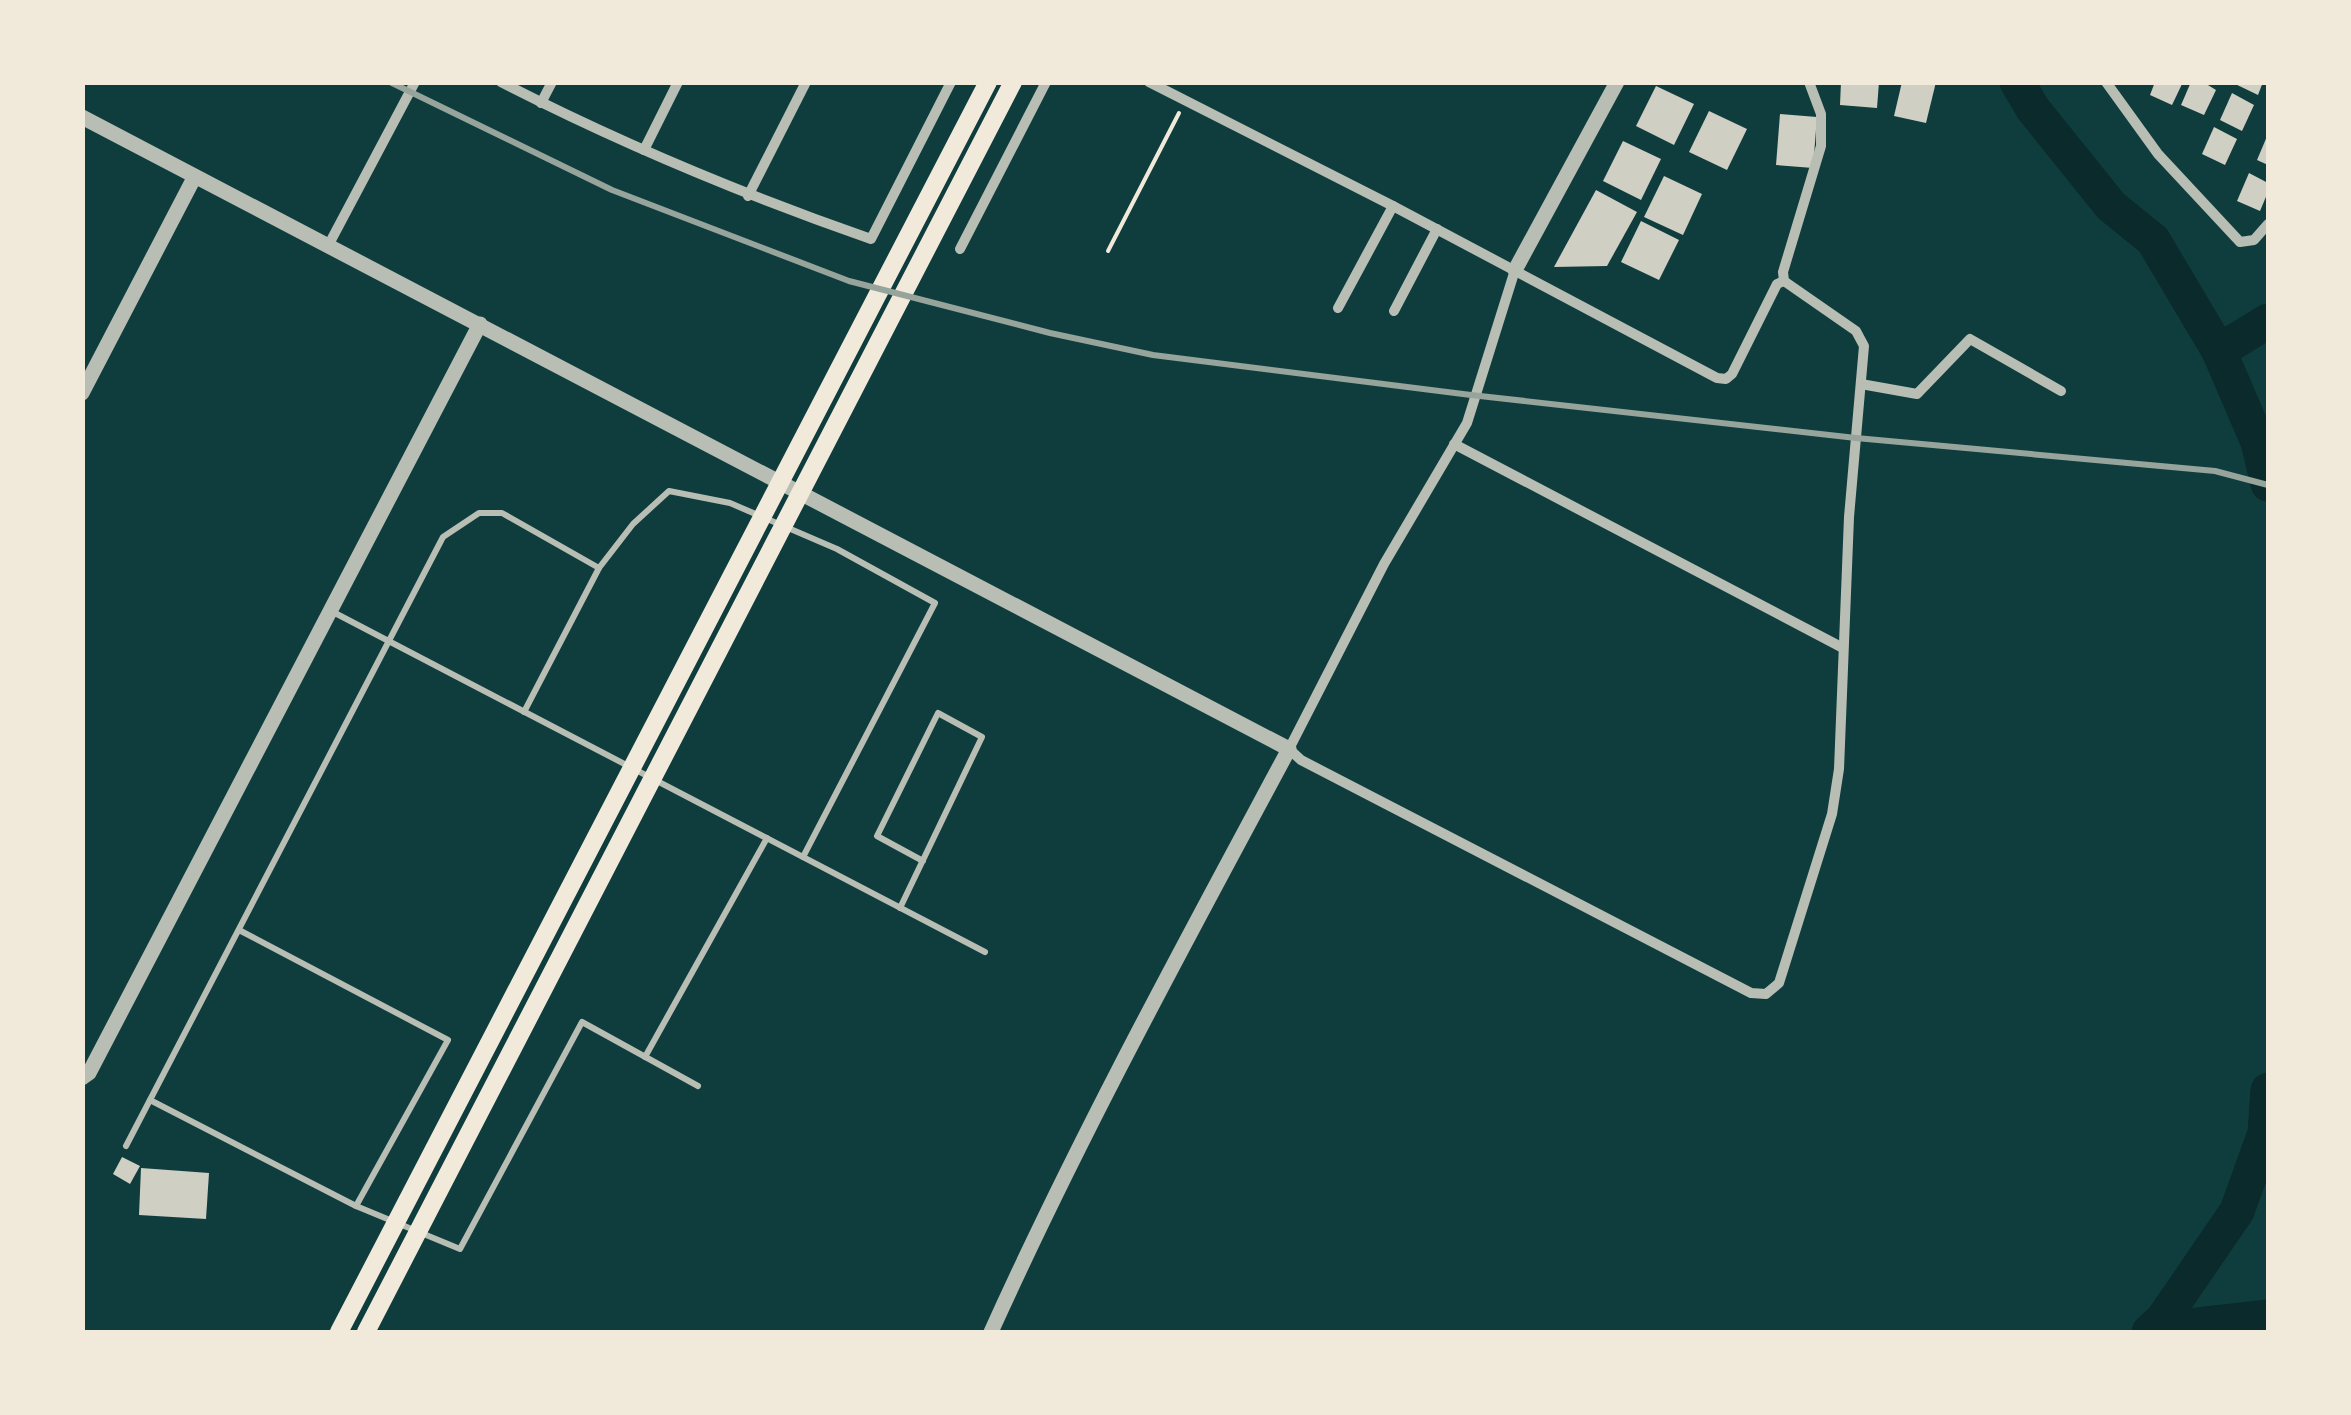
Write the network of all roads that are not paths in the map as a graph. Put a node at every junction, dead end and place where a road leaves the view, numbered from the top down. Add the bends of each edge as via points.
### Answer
1 (415, 82) edge
2 (501, 82) edge
3 (552, 82) edge
4 (678, 82) edge
5 (806, 82) edge
6 (951, 82) edge
7 (988, 82) edge
8 (1014, 82) edge
9 (1046, 82) edge
10 (1150, 82) edge
11 (1617, 82) edge
12 (1809, 82) edge
13 (2106, 82) edge
14 (541, 103) junction
15 (82, 118) edge
16 (644, 150) junction
17 (194, 178) junction
18 (748, 196) junction
19 (1393, 206) junction
20 (2268, 224) edge
21 (1437, 229) junction
22 (328, 246) junction
23 (960, 250) dead end
24 (1515, 270) junction
25 (1784, 281) junction
26 (1338, 308) dead end
27 (1394, 311) dead end
28 (480, 324) junction
29 (1861, 384) junction
30 (2061, 391) dead end
31 (82, 393) edge
32 (1454, 444) junction
33 (600, 568) junction
34 (332, 612) junction
35 (388, 642) junction
36 (1843, 648) junction
37 (524, 712) junction
38 (1290, 748) junction
39 (767, 838) junction
40 (803, 857) junction
41 (923, 861) junction
42 (900, 908) junction
43 (238, 930) junction
44 (986, 952) dead end
45 (646, 1057) junction
46 (82, 1078) edge
47 (698, 1086) dead end
48 (150, 1100) junction
49 (126, 1146) dead end
50 (356, 1206) junction
51 (371, 1324) edge
52 (339, 1332) edge
53 (991, 1332) edge

1 - 22 street
2 - 14 street
3 - 14 street
4 - 16 street
5 - 18 street
6 - 18 street via 870,238
7 - 52 main road
8 - 51 main road
9 - 23 street
10 - 19 street
11 - 24 street
12 - 25 street via 1821,114 1821,146
13 - 20 street via 2158,154 2240,242 2254,240
14 - 16 street
15 - 17 street
16 - 18 street
17 - 22 street
17 - 31 street
19 - 21 street
19 - 26 street
21 - 24 street
21 - 27 street
22 - 28 street
24 - 25 street via 1726,379
24 - 32 street via 1484,375
25 - 29 street via 1856,331 1864,346
28 - 34 street
28 - 38 street
29 - 30 street via 1917,394 1970,339
29 - 36 street
32 - 36 street
32 - 38 street
33 - 35 lane via 502,513 479,514 443,537
33 - 37 lane
33 - 40 lane via 669,491 730,503 836,549 935,603
34 - 35 lane
34 - 46 street
35 - 37 lane
35 - 43 lane
36 - 38 street via 1832,814 1779,983 1766,994 1751,993
37 - 39 lane
38 - 53 street via 1135,1036
39 - 40 lane
39 - 45 lane
40 - 42 lane
41 - 41 lane via 982,737 938,713 877,836
41 - 42 lane
42 - 44 lane
43 - 48 lane
43 - 50 lane via 448,1040
45 - 47 lane
45 - 50 lane via 582,1022 460,1248
48 - 49 lane
48 - 50 lane

